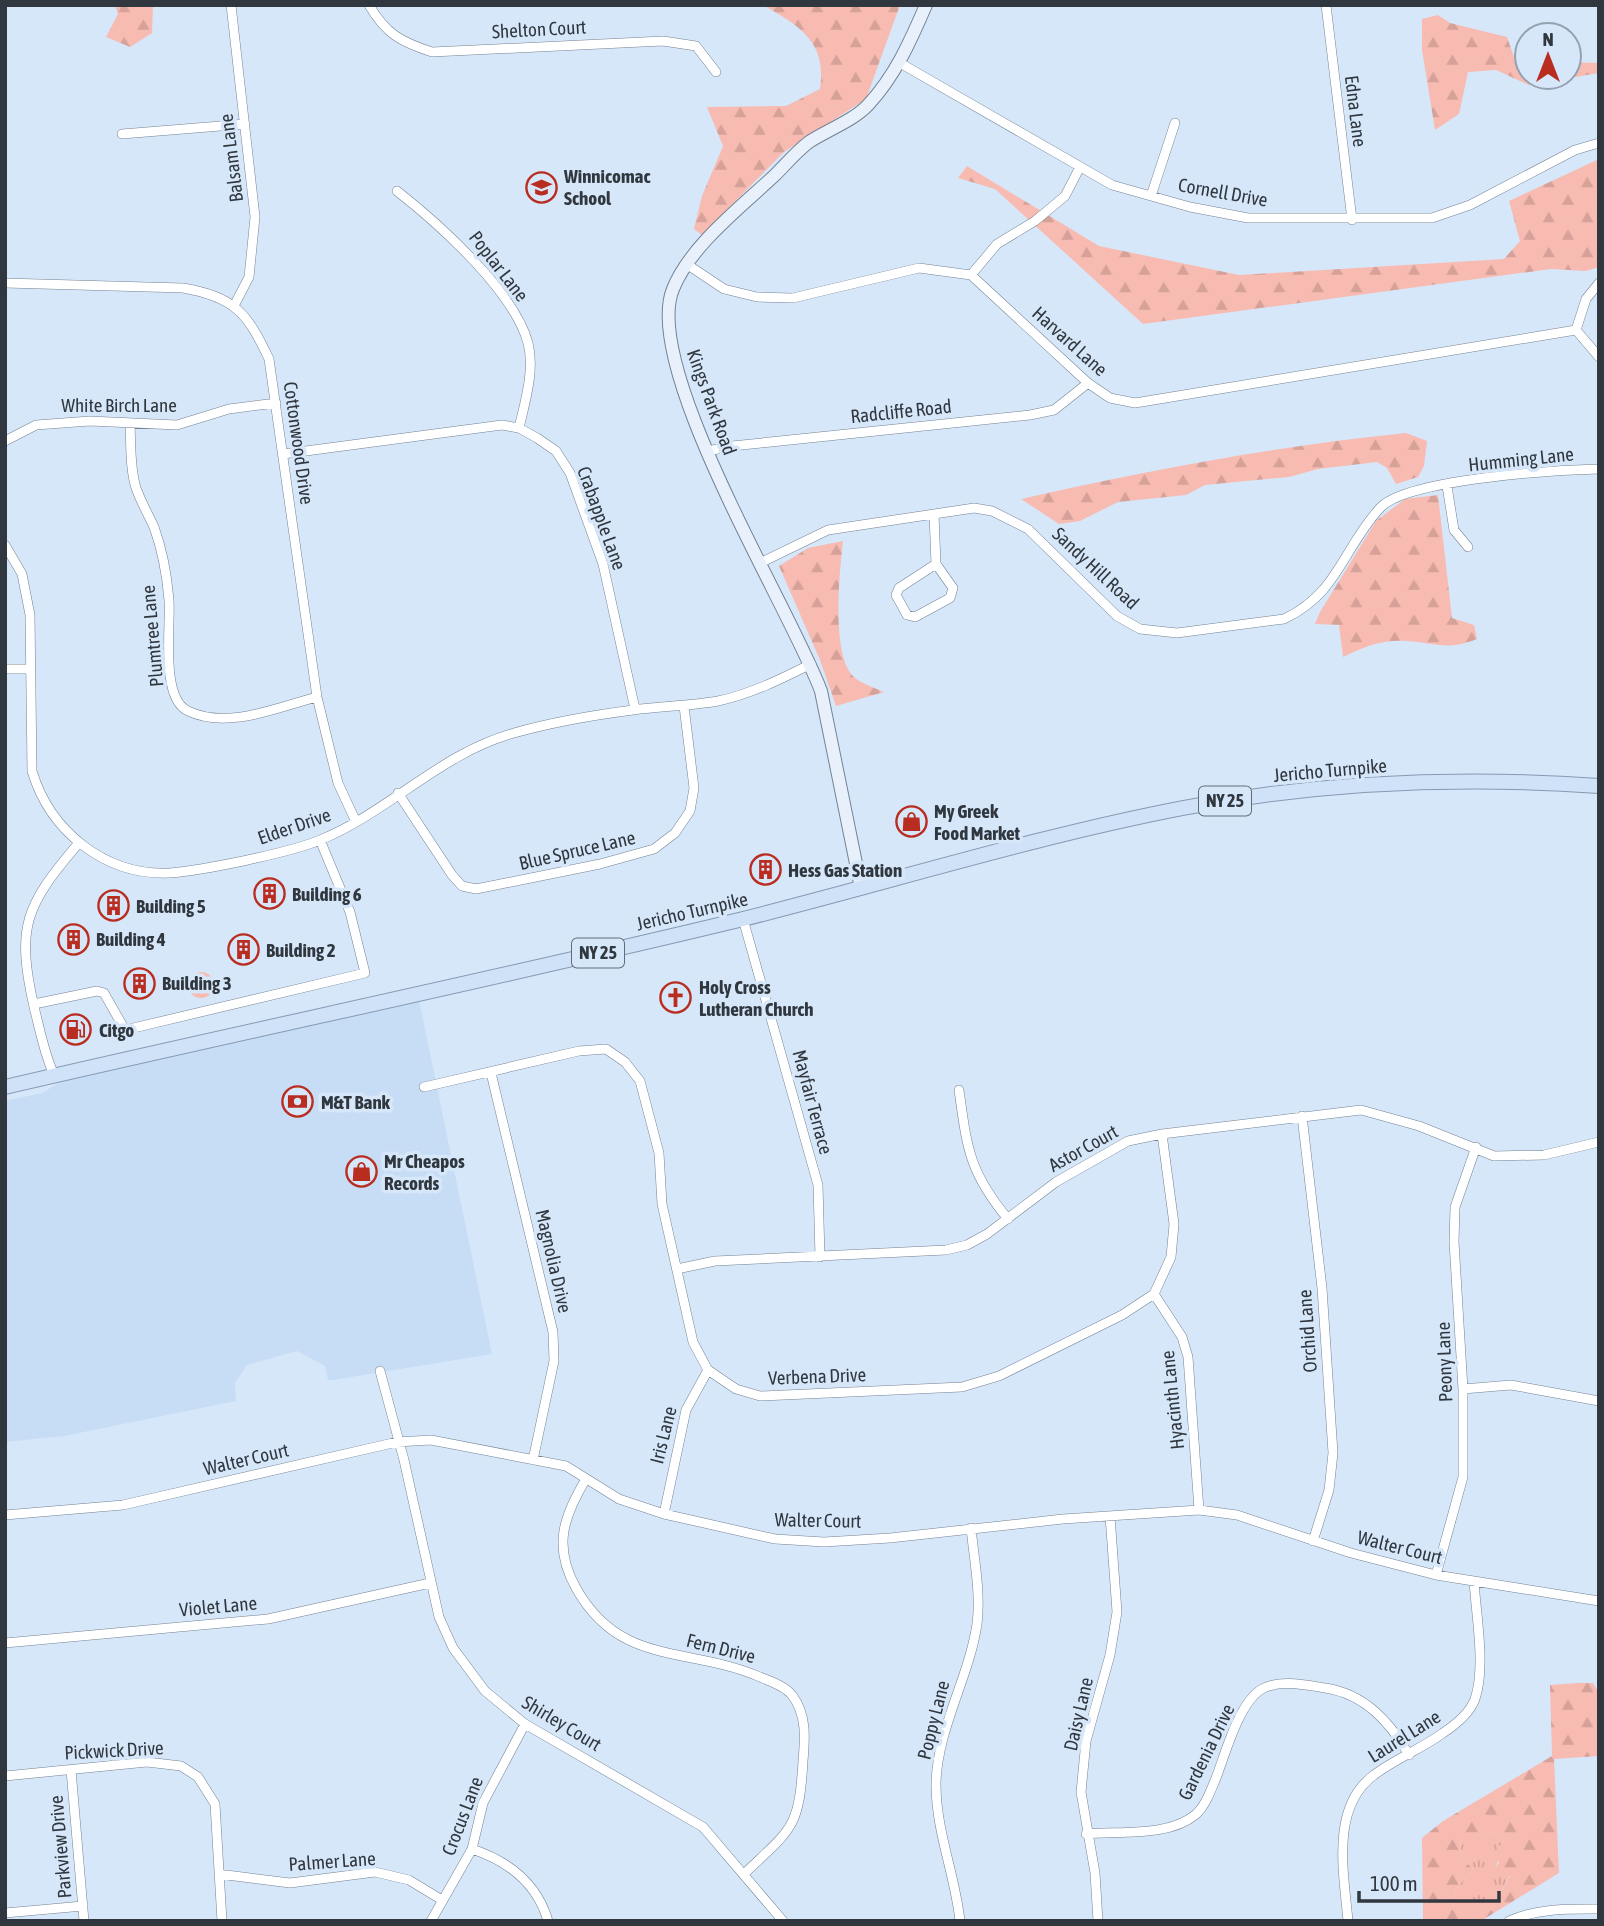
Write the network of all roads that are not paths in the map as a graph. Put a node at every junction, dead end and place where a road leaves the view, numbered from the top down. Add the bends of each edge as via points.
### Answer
1 (231, 5) edge
2 (369, 5) edge
3 (926, 5) edge
4 (1326, 5) edge
5 (900, 64) junction
6 (716, 72) dead end
7 (1175, 122) dead end
8 (244, 124) junction
9 (122, 134) dead end
10 (1599, 143) edge
11 (1080, 167) junction
12 (397, 191) dead end
13 (1151, 196) junction
14 (1352, 220) junction
15 (688, 265) junction
16 (971, 275) junction
17 (5, 283) edge
18 (1599, 283) edge
19 (235, 304) junction
20 (1576, 330) junction
21 (1599, 357) edge
22 (1088, 383) junction
23 (276, 403) junction
24 (130, 425) junction
25 (519, 428) junction
26 (5, 441) edge
27 (708, 451) junction
28 (283, 454) junction
29 (1599, 469) edge
30 (1447, 486) junction
31 (934, 514) junction
32 (5, 545) edge
33 (1468, 547) dead end
34 (760, 563) junction
35 (936, 564) junction
36 (811, 664) junction
37 (5, 669) edge
38 (29, 669) junction
39 (317, 697) junction
40 (684, 706) junction
41 (635, 709) junction
42 (1599, 786) edge
43 (398, 793) junction
44 (356, 822) junction
45 (320, 840) junction
46 (78, 844) junction
47 (861, 888) junction
48 (743, 919) junction
49 (34, 1004) junction
50 (491, 1073) junction
51 (54, 1075) junction
52 (5, 1087) edge
53 (424, 1087) dead end
54 (959, 1090) dead end
55 (1302, 1116) junction
56 (1163, 1134) junction
57 (1599, 1142) edge
58 (1476, 1147) junction
59 (1008, 1219) junction
60 (820, 1257) junction
61 (677, 1269) junction
62 (1154, 1294) junction
63 (708, 1370) junction
64 (380, 1371) dead end
65 (1464, 1390) junction
66 (1599, 1401) edge
67 (397, 1442) junction
68 (533, 1460) junction
69 (586, 1479) junction
70 (1199, 1510) junction
71 (664, 1514) junction
72 (5, 1515) edge
73 (1110, 1516) junction
74 (971, 1528) junction
75 (1313, 1541) junction
76 (1436, 1575) junction
77 (1474, 1581) junction
78 (430, 1583) junction
79 (1599, 1601) edge
80 (5, 1643) edge
81 (525, 1724) junction
82 (1409, 1755) junction
83 (71, 1770) junction
84 (5, 1776) edge
85 (1086, 1834) junction
86 (472, 1849) junction
87 (745, 1873) junction
88 (219, 1874) junction
89 (442, 1900) junction
90 (83, 1906) junction
91 (1599, 1909) edge
92 (775, 1912) junction
93 (5, 1913) edge
94 (84, 1921) edge
95 (222, 1921) edge
96 (431, 1921) edge
97 (548, 1921) edge
98 (765, 1921) edge
99 (783, 1921) edge
100 (960, 1921) edge
101 (1098, 1921) edge
102 (1348, 1921) edge
103 (1509, 1921) edge

1 - 8 street, Balsam Lane
2 - 6 street, Shelton Court via 381,26 407,44 432,52 663,41 695,46
3 - 5 street, Kings Park Road
4 - 14 street, Edna Lane
5 - 11 street, Cornell Drive
5 - 15 street, Kings Park Road via 866,107 808,143 706,240
7 - 13 street
8 - 9 street
8 - 19 street, Balsam Lane via 255,236 249,277
10 - 14 street, Cornell Drive via 1575,150 1470,205 1432,218
11 - 13 street, Cornell Drive via 1112,185
11 - 16 street via 1065,196 997,244
12 - 25 street, Poplar Lane via 454,238 521,324 529,370
13 - 14 street, Cornell Drive via 1248,218
15 - 16 street via 724,289 757,297 793,298 919,268
15 - 27 street, Kings Park Road via 672,290 672,355
16 - 22 street, Harvard Lane
17 - 19 street via 183,288
18 - 20 street via 1586,299
19 - 23 street, Cottonwood Drive via 255,329 269,359
20 - 21 street
20 - 22 street, Harvard Lane via 1135,403 1110,398
22 - 27 street, Radcliffe Road via 1054,410 1030,415
23 - 24 street, White Birch Lane via 229,409 177,425
23 - 28 street, Cottonwood Drive
24 - 26 street, White Birch Lane via 90,421 36,425
24 - 39 street, Plumtree Lane via 136,487 163,561 174,693 185,710 211,718 241,717
25 - 28 street, Crabapple Lane via 485,426
25 - 41 street, Crabapple Lane via 556,451 570,473 603,564
27 - 34 street, Kings Park Road
28 - 39 street, Cottonwood Drive
29 - 30 street, Humming Lane via 1553,470
30 - 31 street, Sandy Hill Road via 1401,495 1381,506 1328,587 1298,613 1284,619 1177,633 1140,629 1117,616 1028,529 1010,518 974,508
30 - 33 street via 1454,530
31 - 34 street, Sandy Hill Road via 828,530
31 - 35 street
32 - 38 street, Elder Drive via 24,584 30,615
34 - 36 street, Kings Park Road
35 - 35 street via 899,588 896,594 906,615 915,617 950,598 953,588
36 - 40 street, Elder Drive via 761,688
36 - 47 street, Kings Park Road via 821,691
37 - 38 street
38 - 46 street, Elder Drive via 32,771 44,803
39 - 44 street, Cottonwood Drive via 338,783
40 - 41 street, Elder Drive
40 - 43 street, Blue Spruce Lane via 694,788 690,811 675,834 654,849 560,873 476,889 462,886
41 - 43 street, Elder Drive via 512,733 461,753
42 - 47 main road, Jericho Turnpike / NY 25 via 1437,781 1244,798 1116,823
43 - 44 street, Elder Drive
44 - 45 street, Elder Drive
45 - 46 street, Elder Drive via 245,860 167,873 121,866
45 - 49 street via 350,912 365,974 125,1030 104,993 97,991
46 - 49 street via 40,892 25,925 25,968
47 - 48 main road, Jericho Turnpike / NY 25
48 - 51 main road, Jericho Turnpike / NY 25
48 - 60 street, Mayfair Terrace via 817,1185
49 - 51 street
50 - 53 street, Verbena Drive
50 - 61 street, Verbena Drive via 579,1051 606,1049 625,1062 640,1081 659,1153 662,1204
50 - 68 street, Magnolia Drive via 553,1332 554,1361
51 - 52 main road, Jericho Turnpike / NY 25
54 - 59 street via 972,1168
55 - 56 street, Astor Court
55 - 58 street, Astor Court via 1371,1112
55 - 75 street, Orchid Lane via 1322,1288 1333,1453 1329,1490
56 - 59 street, Astor Court via 1128,1141 1056,1182
56 - 62 street via 1174,1224 1171,1257
57 - 58 street, Astor Court via 1525,1157 1494,1156
58 - 65 street, Peony Lane via 1455,1207
59 - 60 street, Astor Court via 967,1245 946,1250
60 - 61 street, Astor Court via 715,1261
61 - 63 street, Verbena Drive via 693,1342
62 - 63 street, Verbena Drive via 1060,1348 962,1387 760,1396 736,1390
62 - 70 street, Hyacinth Lane via 1182,1337 1188,1357
63 - 71 street, Iris Lane via 686,1410
64 - 67 street, Shirley Court
65 - 66 street via 1511,1385
65 - 76 street, Peony Lane via 1463,1477
67 - 68 street, Walter Court via 431,1440
67 - 72 street, Walter Court via 123,1505
67 - 78 street, Shirley Court
68 - 69 street, Walter Court via 566,1466
69 - 71 street, Walter Court via 619,1499
69 - 87 street, Fern Drive via 568,1509 561,1534 566,1568 589,1612 618,1637 747,1671 772,1682 791,1693 803,1715 801,1805 791,1829
70 - 73 street, Walter Court
70 - 75 street, Walter Court via 1237,1515
71 - 74 street, Walter Court via 775,1539 812,1541
73 - 74 street, Walter Court
73 - 85 street, Daisy Lane via 1117,1612 1086,1741 1081,1792
74 - 100 street, Poppy Lane via 977,1624 943,1738 936,1783 941,1839
75 - 76 street, Walter Court
76 - 77 street, Walter Court
77 - 79 street, Walter Court
77 - 82 street, Laurel Lane via 1480,1659 1475,1699 1460,1721
78 - 80 street, Violet Lane via 268,1619
78 - 81 street, Shirley Court via 453,1647 485,1691
81 - 86 street, Crocus Lane via 483,1803
81 - 87 street, Shirley Court via 703,1827
82 - 85 street, Gardenia Drive via 1393,1726 1367,1704 1330,1688 1293,1683 1261,1689 1240,1716 1198,1813 1179,1826
82 - 102 street, Laurel Lane via 1373,1775 1354,1797 1344,1838
83 - 84 street, Pickwick Drive
83 - 88 street, Pickwick Drive via 166,1763 198,1777 215,1804
83 - 90 street, Parkview Drive
85 - 101 street, Daisy Lane via 1095,1873
86 - 89 street, Crocus Lane
86 - 97 street via 496,1857 520,1874 544,1905
87 - 92 street, Shirley Court
88 - 89 street, Palmer Lane via 290,1884 375,1872 409,1880
88 - 95 street, Pickwick Drive
89 - 96 street, Crocus Lane
90 - 93 street
90 - 94 street, Parkview Drive
91 - 103 street via 1562,1909
92 - 98 street
92 - 99 street, Shirley Court

